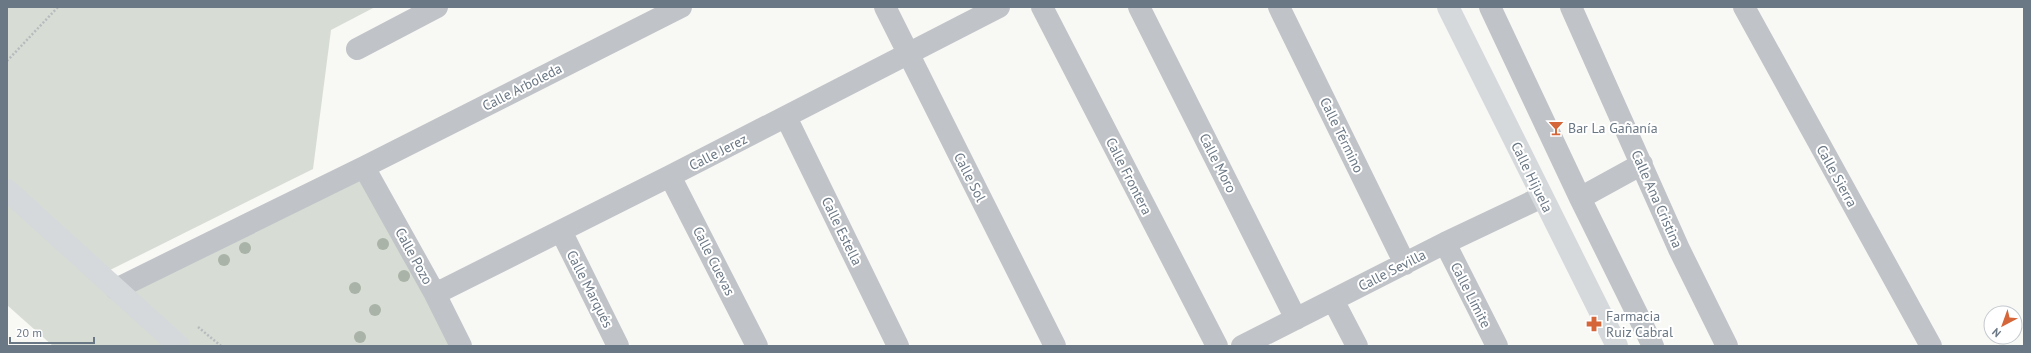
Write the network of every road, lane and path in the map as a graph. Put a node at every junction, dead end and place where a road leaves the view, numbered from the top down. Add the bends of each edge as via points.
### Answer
1 (58, 7) edge
2 (437, 7) edge
3 (681, 7) edge
4 (885, 7) edge
5 (999, 7) edge
6 (1042, 7) edge
7 (1139, 7) edge
8 (1279, 7) edge
9 (1448, 7) edge
10 (1490, 7) edge
11 (1571, 7) edge
12 (1744, 7) edge
13 (357, 49) dead end
14 (908, 55) junction
15 (7, 61) edge
16 (786, 117) junction
17 (1642, 164) junction
18 (364, 167) junction
19 (670, 176) junction
20 (7, 190) edge
21 (1542, 197) junction
22 (1580, 198) junction
23 (561, 231) junction
24 (1445, 243) junction
25 (1405, 264) junction
26 (116, 289) junction
27 (435, 294) junction
28 (1333, 300) junction
29 (1296, 319) junction
30 (178, 346) edge
31 (461, 346) edge
32 (618, 346) edge
33 (757, 346) edge
34 (898, 346) edge
35 (1055, 346) edge
36 (1217, 346) edge
37 (1242, 346) edge
38 (1357, 346) edge
39 (1497, 346) edge
40 (1617, 346) edge
41 (1653, 346) edge
42 (1727, 346) edge
43 (1931, 346) edge

1 - 15 path
2 - 13 street
3 - 18 street, Calle Arboleda
4 - 14 street, Calle Sol
5 - 14 street, Calle Jerez
6 - 36 street, Calle Frontera
7 - 29 street, Calle Moro
8 - 25 street, Calle Término
9 - 21 street, Calle Hijuela
10 - 22 street
11 - 17 street, Calle Ana Cristina
12 - 43 street, Calle Sierra
14 - 16 street, Calle Jerez
14 - 35 street, Calle Sol
16 - 19 street, Calle Jerez
16 - 34 street, Calle Estella
17 - 22 street
17 - 42 street, Calle Ana Cristina via 1678,249
18 - 26 street, Calle Arboleda
18 - 27 street, Calle Pozo
19 - 23 street, Calle Jerez
19 - 33 street, Calle Cuevas
20 - 26 street
21 - 24 street, Calle Sevilla
21 - 40 street, Calle Hijuela
22 - 41 street
23 - 27 street, Calle Jerez
23 - 32 street, Calle Marqués
24 - 25 street, Calle Sevilla
24 - 39 street, Calle Límite
25 - 28 street, Calle Sevilla
26 - 30 street
27 - 31 street, Calle Pozo
28 - 29 street, Calle Sevilla
28 - 38 street
29 - 37 street, Calle Sevilla

